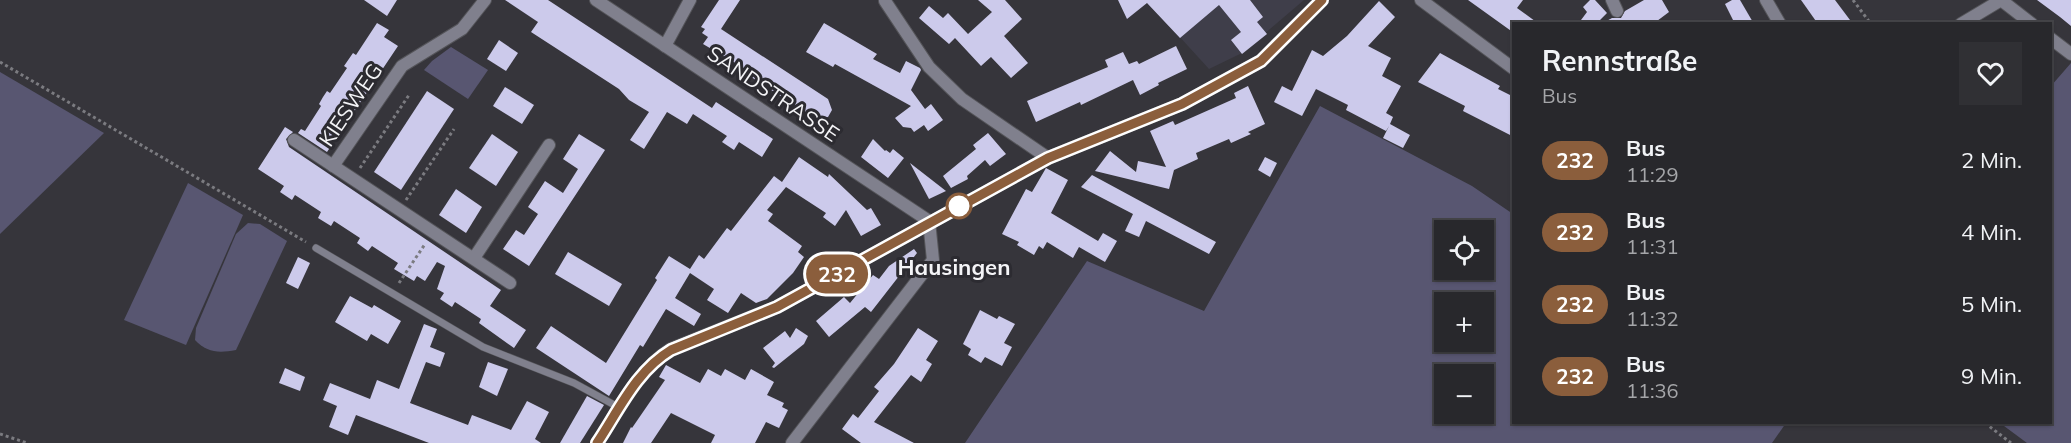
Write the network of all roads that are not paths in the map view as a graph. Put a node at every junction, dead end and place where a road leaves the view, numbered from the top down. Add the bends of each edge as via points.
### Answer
1 (485, 0) edge
2 (596, 0) edge
3 (690, 0) edge
4 (1322, 0) edge
5 (1421, 0) edge
6 (1766, 0) edge
7 (885, 1) edge
8 (1985, 3) edge
9 (1779, 22) edge
10 (1963, 22) edge
11 (2029, 22) edge
12 (2052, 40) edge
13 (665, 46) junction
14 (2071, 54) edge
15 (1512, 68) edge
16 (294, 140) dead end
17 (549, 146) dead end
18 (1048, 158) junction
19 (333, 166) junction
20 (929, 221) junction
21 (316, 248) road end
22 (474, 258) junction
23 (510, 283) dead end
24 (620, 408) junction
25 (597, 443) edge
26 (792, 443) edge

1 - 19 street, KIESWEG via 462,29 402,66
2 - 13 street, SANDSTRASSE
3 - 13 street
4 - 18 street via 1261,61 1182,104
5 - 15 street
6 - 9 street
7 - 18 street via 930,67 962,99
8 - 10 street
8 - 11 street via 2001,0
12 - 14 street
13 - 20 street, SANDSTRASSE
16 - 19 street, KIESWEG
17 - 22 street
18 - 20 street
19 - 22 street, KIESWEG
20 - 24 street via 777,307 671,350 647,367
20 - 26 street via 933,260
21 - 24 lane via 483,347 574,383
22 - 23 street, KIESWEG
24 - 25 street

